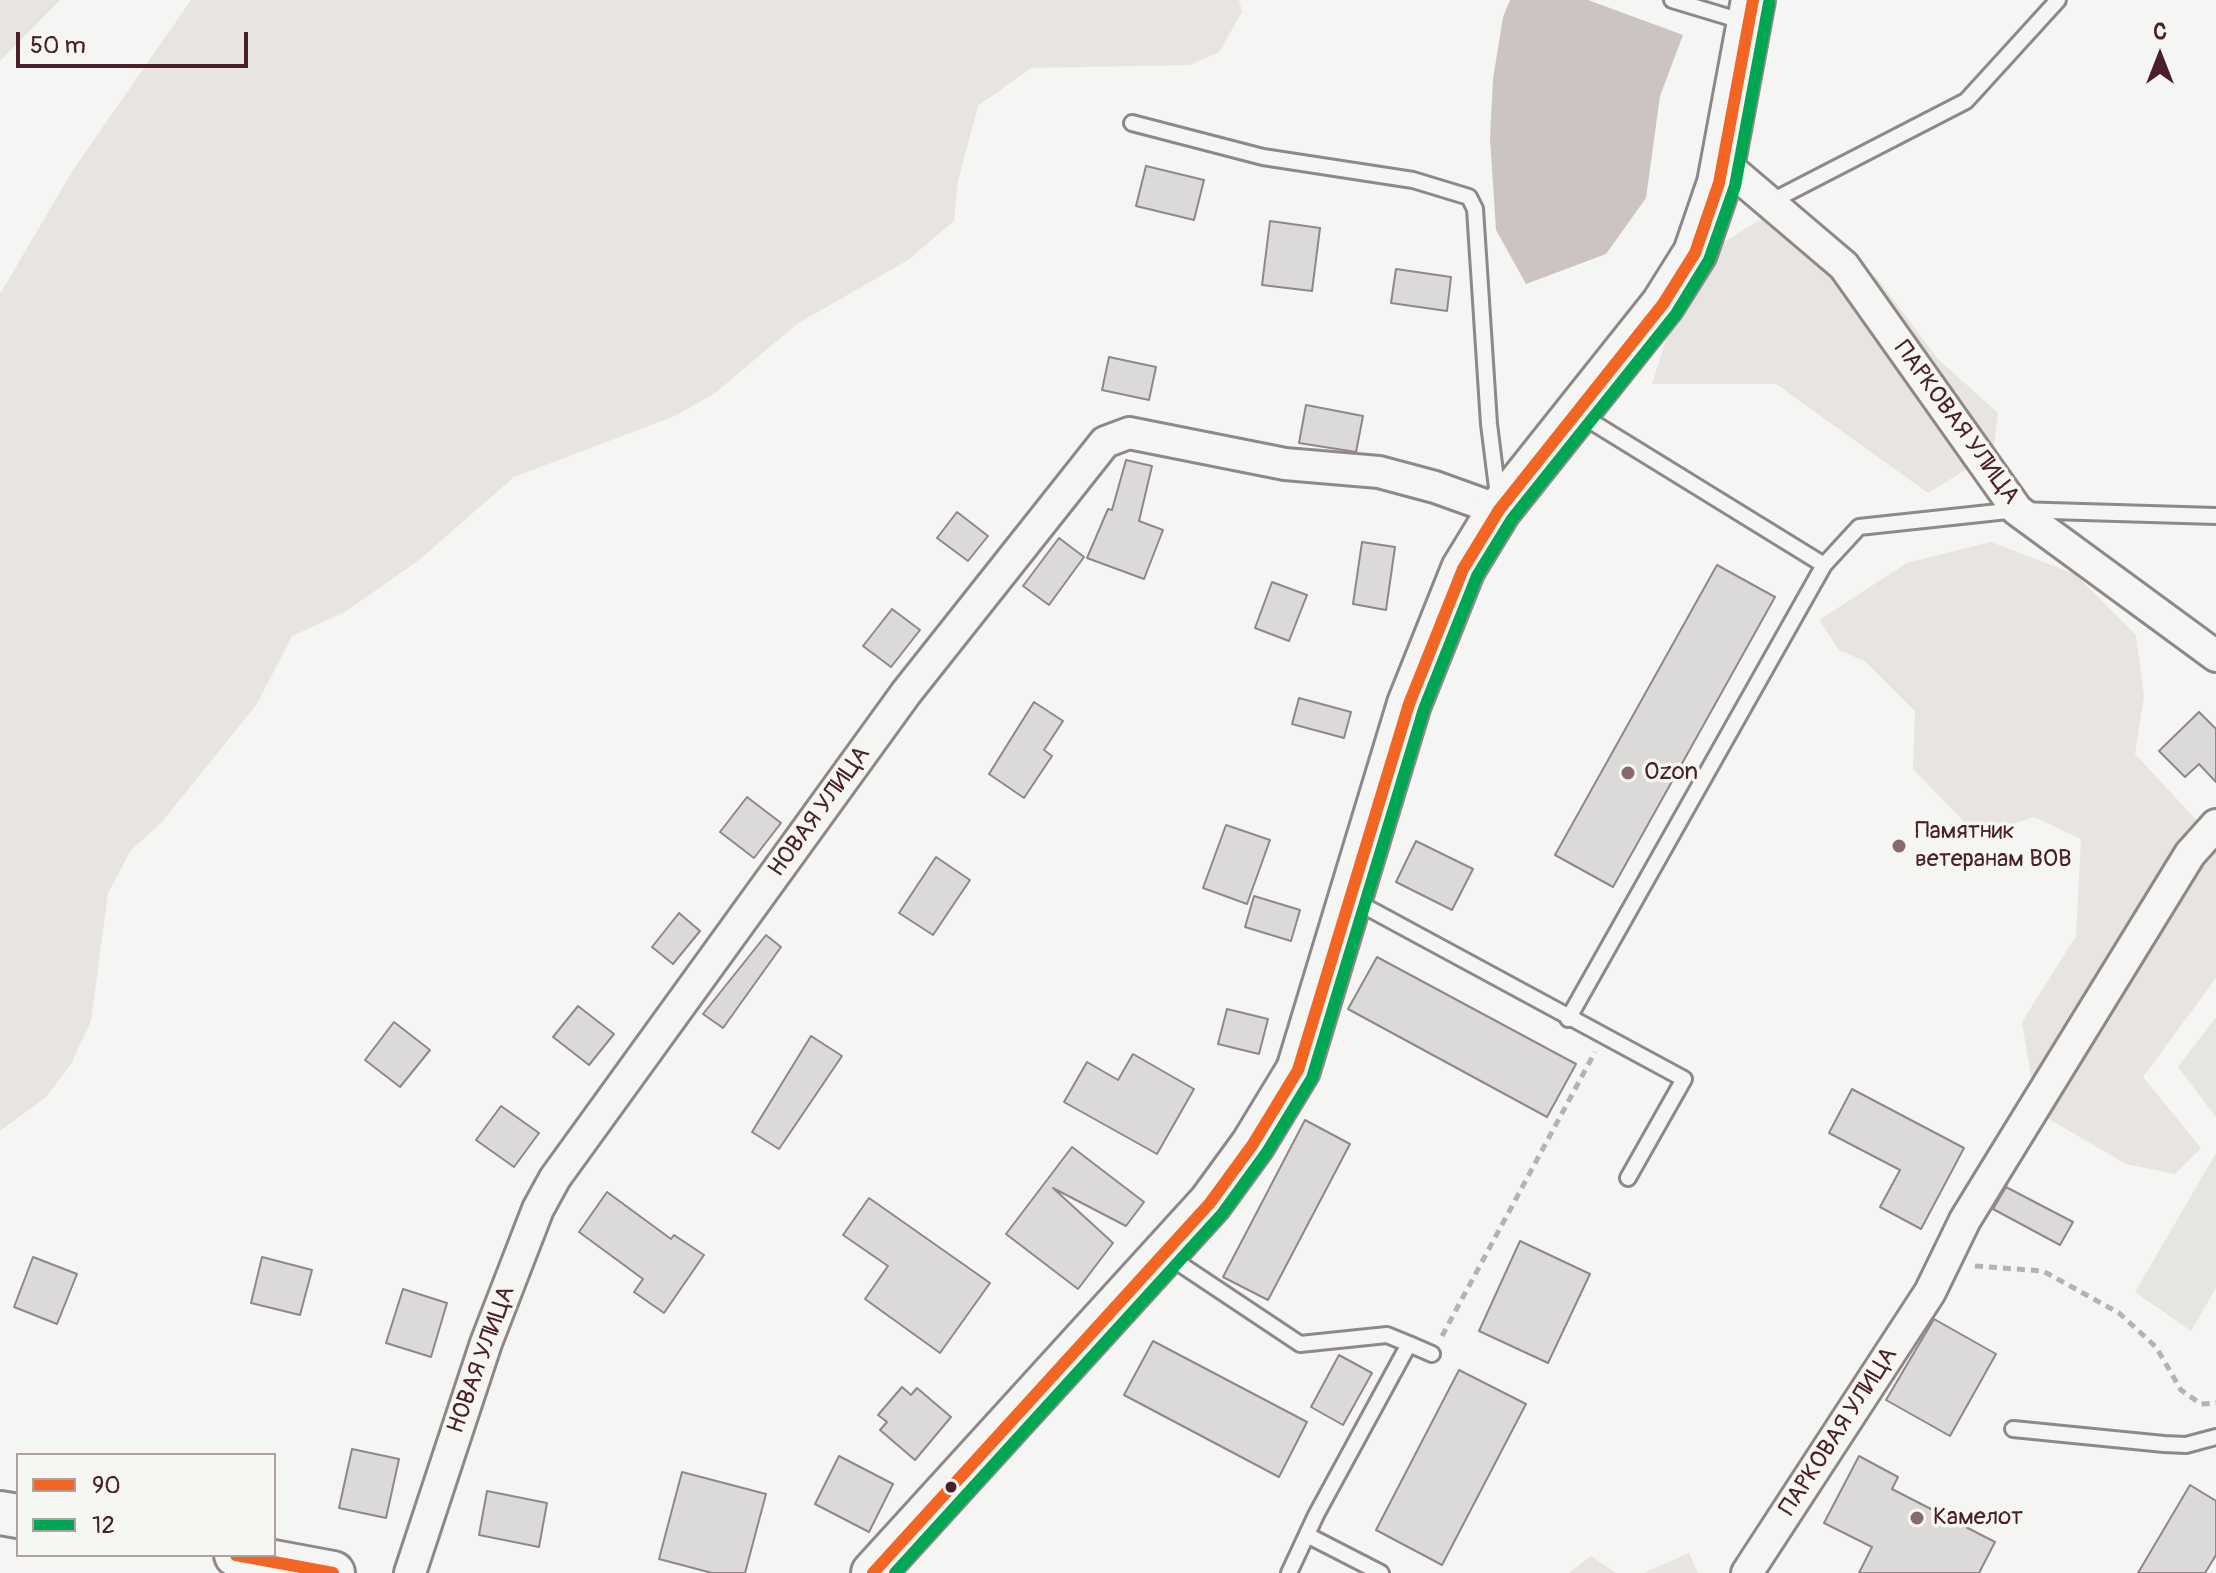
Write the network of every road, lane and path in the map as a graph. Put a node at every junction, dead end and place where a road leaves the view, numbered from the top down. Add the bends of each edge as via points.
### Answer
1 (1672, 0) edge
2 (2058, 0) edge
3 (1750, 11) edge
4 (1132, 123) dead end
5 (1723, 163) junction
6 (1772, 201) junction
7 (1576, 412) junction
8 (1499, 510) junction
9 (2017, 510) junction
10 (2216, 516) edge
11 (1824, 565) junction
12 (2216, 656) edge
13 (2216, 825) edge
14 (1350, 898) junction
15 (1568, 1019) junction
16 (1603, 1037) junction
17 (1628, 1178) dead end
18 (1164, 1253) junction
19 (1944, 1263) junction
20 (1409, 1344) junction
21 (1432, 1354) joint
22 (2216, 1403) edge
23 (2013, 1429) dead end
24 (2216, 1437) edge
25 (1307, 1535) junction
26 (247, 1557) edge
27 (333, 1573) edge
28 (410, 1573) edge
29 (873, 1573) edge
30 (1289, 1573) edge
31 (1381, 1573) edge
32 (1747, 1573) edge

1 - 3 lane
2 - 6 lane via 1966,101
3 - 5 main road
4 - 8 lane via 1263,157 1413,180 1469,197 1475,209
5 - 6 street, ПАРКОВАЯ УЛИЦА
5 - 7 main road via 1695,253 1663,304
6 - 9 street, ПАРКОВАЯ УЛИЦА via 1844,266
7 - 8 main road
7 - 11 lane
8 - 14 main road via 1463,569 1434,637
8 - 28 street, НОВАЯ УЛИЦА via 1379,472 1285,464 1129,433 1105,442 906,693 555,1178 486,1343
9 - 10 lane
9 - 11 lane via 1859,527
9 - 12 street, ПАРКОВАЯ УЛИЦА
11 - 15 lane
13 - 19 street, ПАРКОВАЯ УЛИЦА via 2190,854 1965,1220
14 - 15 lane
14 - 18 main road via 1298,1070 1210,1203
15 - 16 lane
16 - 17 lane via 1684,1079
16 - 21 path
18 - 20 lane via 1300,1344 1387,1335
18 - 29 main road
19 - 22 path via 2043,1271 2119,1313 2156,1347 2181,1390 2201,1404
19 - 32 street, ПАРКОВАЯ УЛИЦА
20 - 21 lane
20 - 25 lane
23 - 24 lane via 2186,1445
25 - 30 lane
25 - 31 lane
26 - 27 main road

